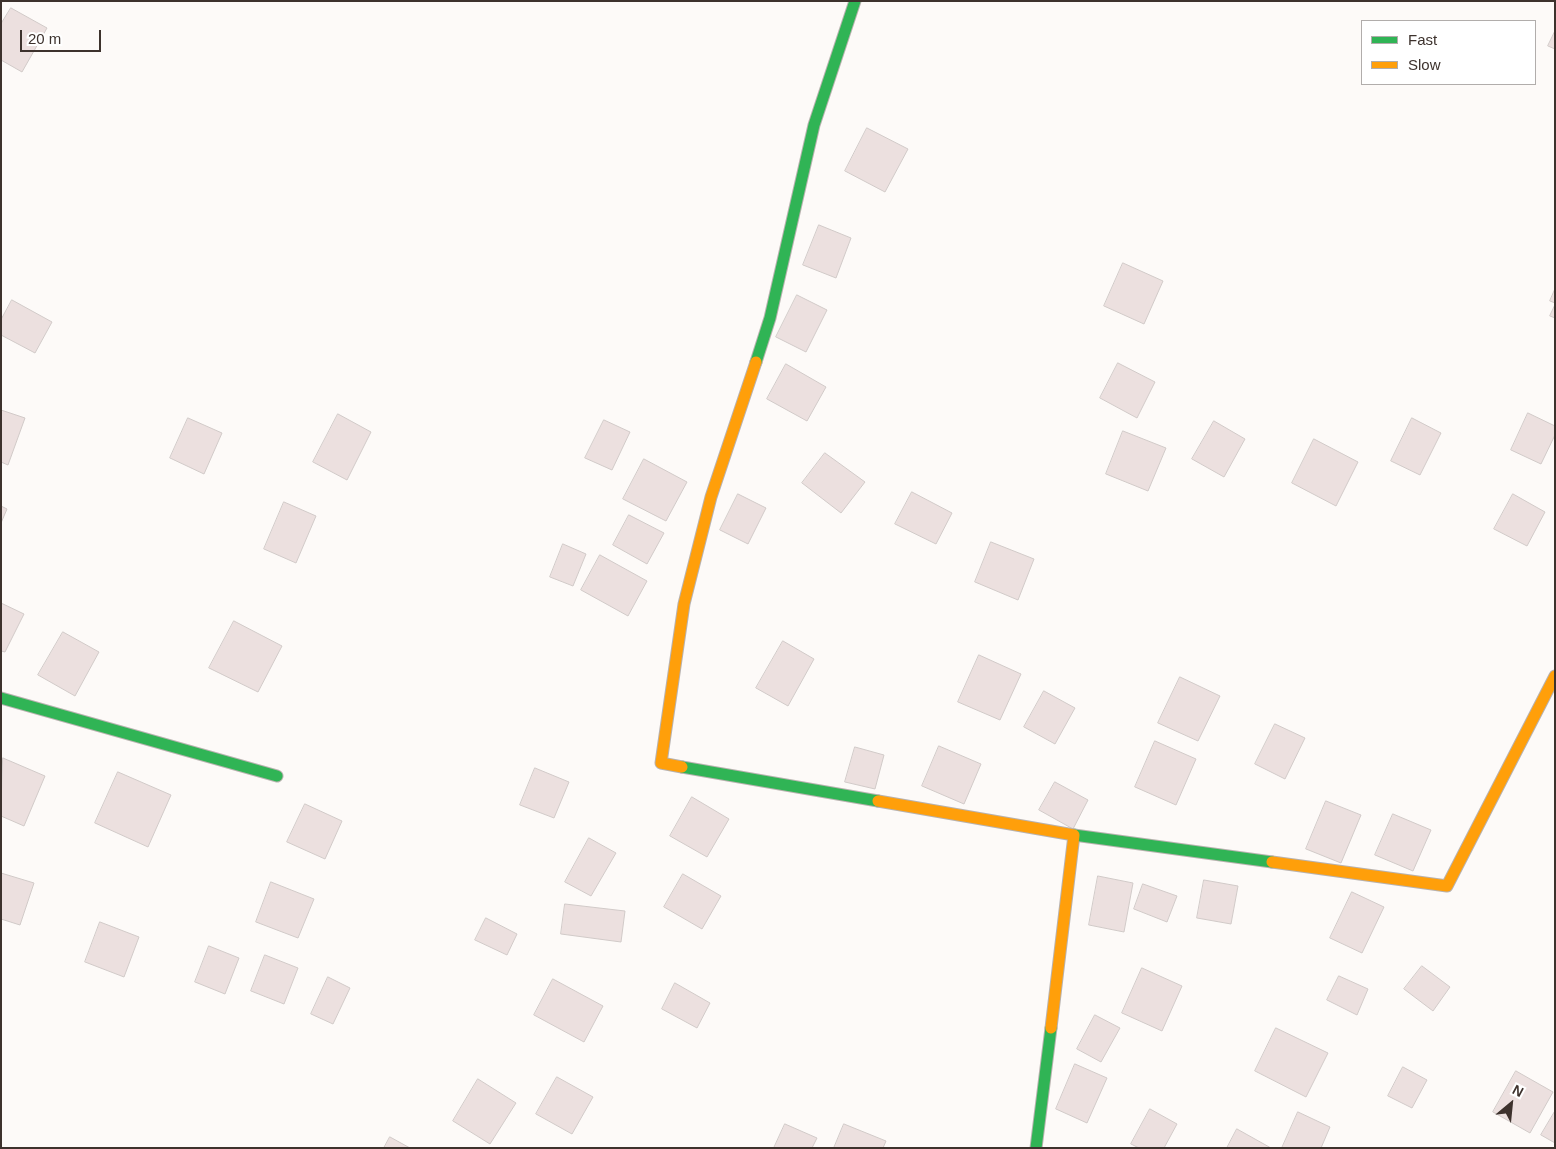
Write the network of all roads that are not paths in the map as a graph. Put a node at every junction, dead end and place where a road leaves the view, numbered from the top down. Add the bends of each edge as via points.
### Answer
1 (855, 1) edge
2 (1555, 676) edge
3 (1, 698) edge
4 (277, 776) dead end
5 (1074, 835) junction
6 (1036, 1148) edge

1 - 5 street via 814,125 770,318 711,497 684,604 661,763
2 - 5 street via 1447,886
3 - 4 street
5 - 6 street

